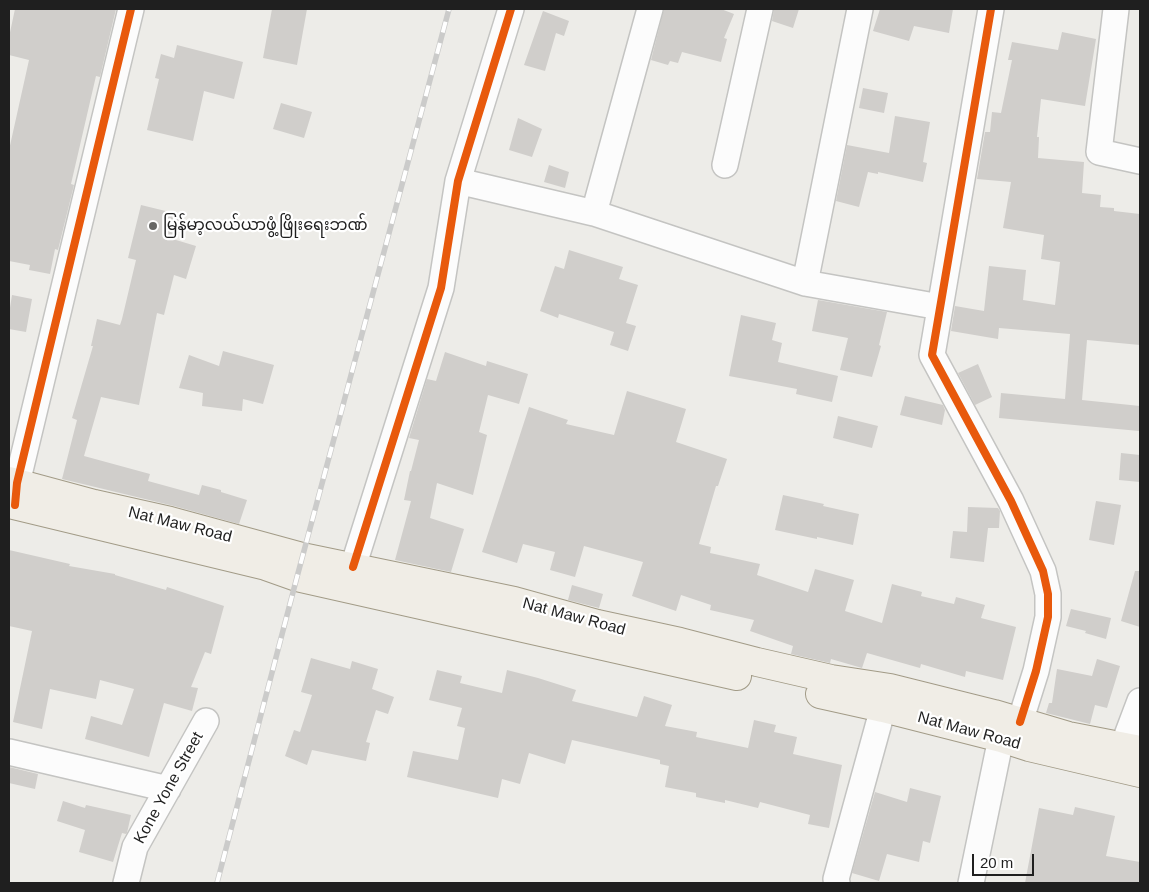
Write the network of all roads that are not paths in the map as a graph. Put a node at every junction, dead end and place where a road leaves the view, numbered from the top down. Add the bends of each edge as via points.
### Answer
1 (131, 9) edge
2 (510, 9) edge
3 (650, 9) edge
4 (760, 9) edge
5 (860, 9) edge
6 (991, 9) edge
7 (1116, 9) edge
8 (1140, 161) edge
9 (724, 165) dead end
10 (458, 181) junction
11 (594, 213) junction
12 (805, 283) junction
13 (940, 307) junction
14 (12, 493) edge
15 (353, 567) junction
16 (887, 698) junction
17 (1140, 701) edge
18 (206, 721) dead end
19 (1011, 730) junction
20 (9, 752) edge
21 (1131, 759) edge
22 (168, 789) junction
23 (126, 883) edge
24 (837, 883) edge
25 (971, 883) edge

1 - 14 street
2 - 10 street
3 - 11 street
4 - 9 street
5 - 12 street
6 - 13 street
7 - 8 street via 1099,152
10 - 11 street
10 - 15 street via 441,288
11 - 12 street
12 - 13 street
13 - 19 street via 932,355 1011,501 1043,572 1048,594 1048,617 1038,662
14 - 15 main road, Nat Maw Road via 94,504
14 - 16 main road, Nat Maw Road via 306,579
15 - 16 main road, Nat Maw Road via 514,601 813,675
16 - 19 main road, Nat Maw Road via 994,714
16 - 24 street
17 - 21 street
18 - 22 street, Kone Yone Street
19 - 21 main road, Nat Maw Road via 1068,736
19 - 25 street
20 - 22 street
22 - 23 street, Kone Yone Street via 135,847

